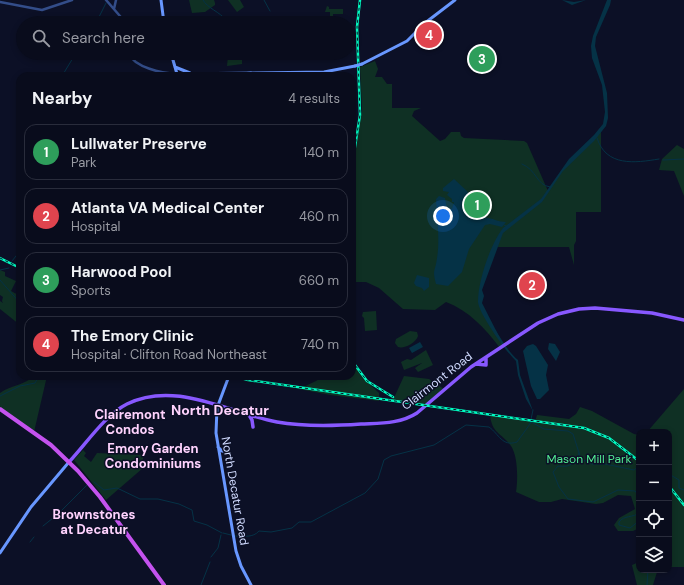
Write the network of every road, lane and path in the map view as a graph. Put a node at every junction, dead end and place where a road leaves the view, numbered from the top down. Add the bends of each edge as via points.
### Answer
1 (72, 0) edge
2 (107, 0) edge
3 (116, 0) edge
4 (161, 0) edge
5 (455, 0) edge
6 (0, 2) edge
7 (114, 9) junction
8 (120, 16) edge
9 (163, 16) edge
10 (133, 60) edge
11 (173, 60) edge
12 (175, 67) junction
13 (168, 72) edge
14 (178, 72) edge
15 (187, 72) edge
16 (324, 72) edge
17 (684, 320) edge
18 (487, 356) junction
19 (475, 364) junction
20 (227, 380) edge
21 (218, 406) junction
22 (0, 409) edge
23 (248, 415) junction
24 (253, 428) dead end
25 (217, 445) junction
26 (228, 452) dead end
27 (69, 462) junction
28 (0, 553) edge
29 (164, 585) edge
30 (251, 585) edge

1 - 6 street via 41,10
2 - 3 street
2 - 7 street
3 - 7 street
4 - 9 main road
5 - 16 main road, bridge via 406,41 362,64
7 - 8 street
10 - 13 street via 138,64
11 - 12 main road
12 - 14 main road
12 - 15 main road
17 - 18 main road, Clairmont Road via 647,312 579,309 549,318
18 - 19 main road, Clairmont Road
18 - 19 main road via 486,365
19 - 23 main road, Clairmont Road via 420,411 398,421 316,426 287,424
20 - 21 main road, North Decatur Road
21 - 23 main road, Clairmont Road
21 - 25 main road, North Decatur Road
21 - 27 main road, Clairmont Road via 175,395 162,395 129,403 104,423
22 - 27 highway via 43,439
23 - 24 main road
25 - 26 main road via 222,451
25 - 30 main road, North Decatur Road via 236,551
27 - 28 main road via 40,495
27 - 29 highway via 100,497

